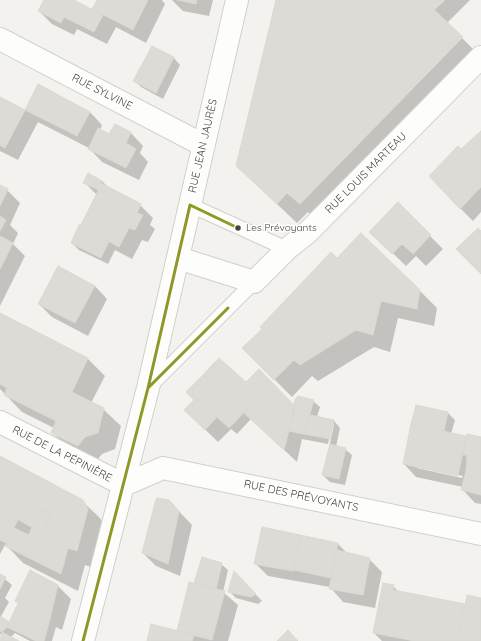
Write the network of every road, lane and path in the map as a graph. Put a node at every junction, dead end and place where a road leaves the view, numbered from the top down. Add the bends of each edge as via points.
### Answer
1 (237, 0) edge
2 (0, 39) edge
3 (481, 57) edge
4 (203, 145) junction
5 (190, 205) junction
6 (287, 249) junction
7 (178, 258) junction
8 (254, 282) junction
9 (148, 388) junction
10 (0, 422) edge
11 (124, 485) junction
12 (481, 534) edge
13 (83, 641) edge

1 - 4 street, RUE JEAN JAURÈS
2 - 4 street, RUE SYLVINE
3 - 6 street, RUE LOUIS MARTEAU via 307,233
4 - 5 street, RUE JEAN JAURÈS
5 - 6 lane
5 - 7 street, RUE JEAN JAURÈS
6 - 8 street, RUE LOUIS MARTEAU
7 - 8 street
7 - 9 street, RUE JEAN JAURÈS
8 - 9 lane
9 - 11 street, RUE JEAN JAURÈS
10 - 11 street, RUE DE LA PÉPINIÈRE
11 - 12 street, RUE DES PRÉVOYANTS via 164,468
11 - 13 street, RUE JEAN JAURÈS

